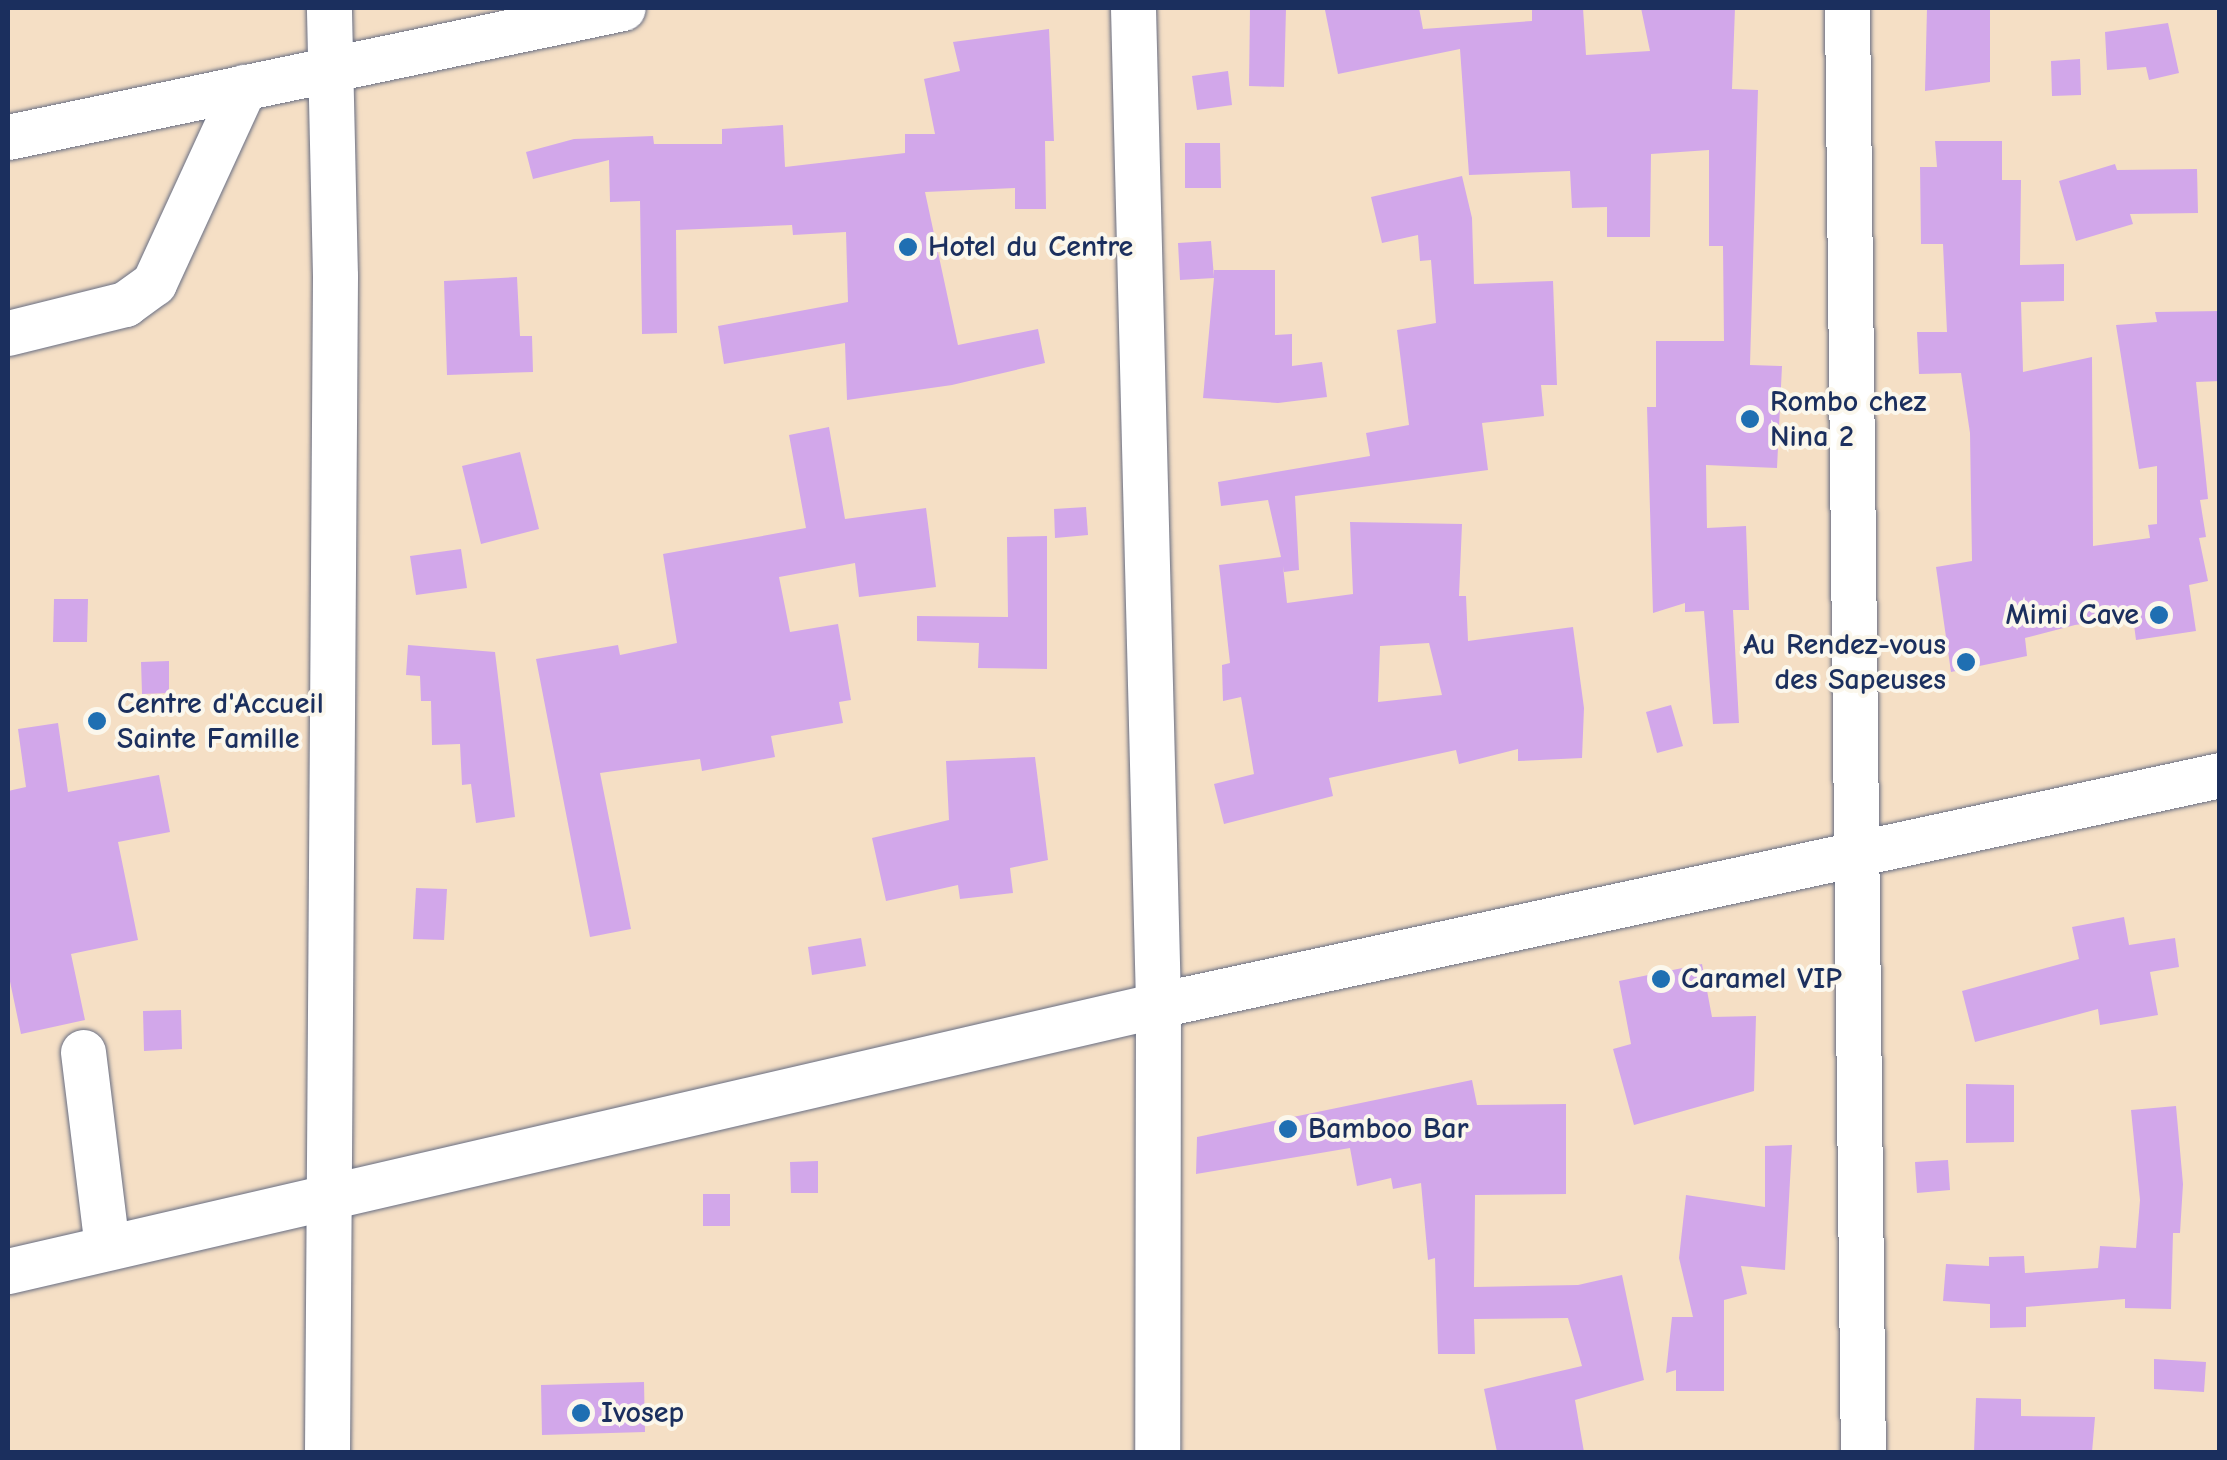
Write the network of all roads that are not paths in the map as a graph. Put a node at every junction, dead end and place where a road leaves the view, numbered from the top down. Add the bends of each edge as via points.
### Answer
1 (329, 8) edge
2 (623, 8) edge
3 (1132, 8) edge
4 (1848, 8) edge
5 (331, 68) junction
6 (244, 87) junction
7 (8, 137) edge
8 (8, 333) edge
9 (2220, 775) edge
10 (1857, 853) junction
11 (1158, 1005) junction
12 (83, 1052) dead end
13 (324, 1194) junction
14 (107, 1248) junction
15 (8, 1271) edge
16 (327, 1452) edge
17 (1157, 1452) edge
18 (1863, 1452) edge

1 - 5 street
2 - 5 street
3 - 11 street
4 - 10 street
5 - 6 street
5 - 13 street
6 - 7 street
6 - 8 street via 154,284 125,304
9 - 10 street
10 - 11 street
10 - 18 street
11 - 13 street
11 - 17 street
12 - 14 street
13 - 14 street
13 - 16 street
14 - 15 street

